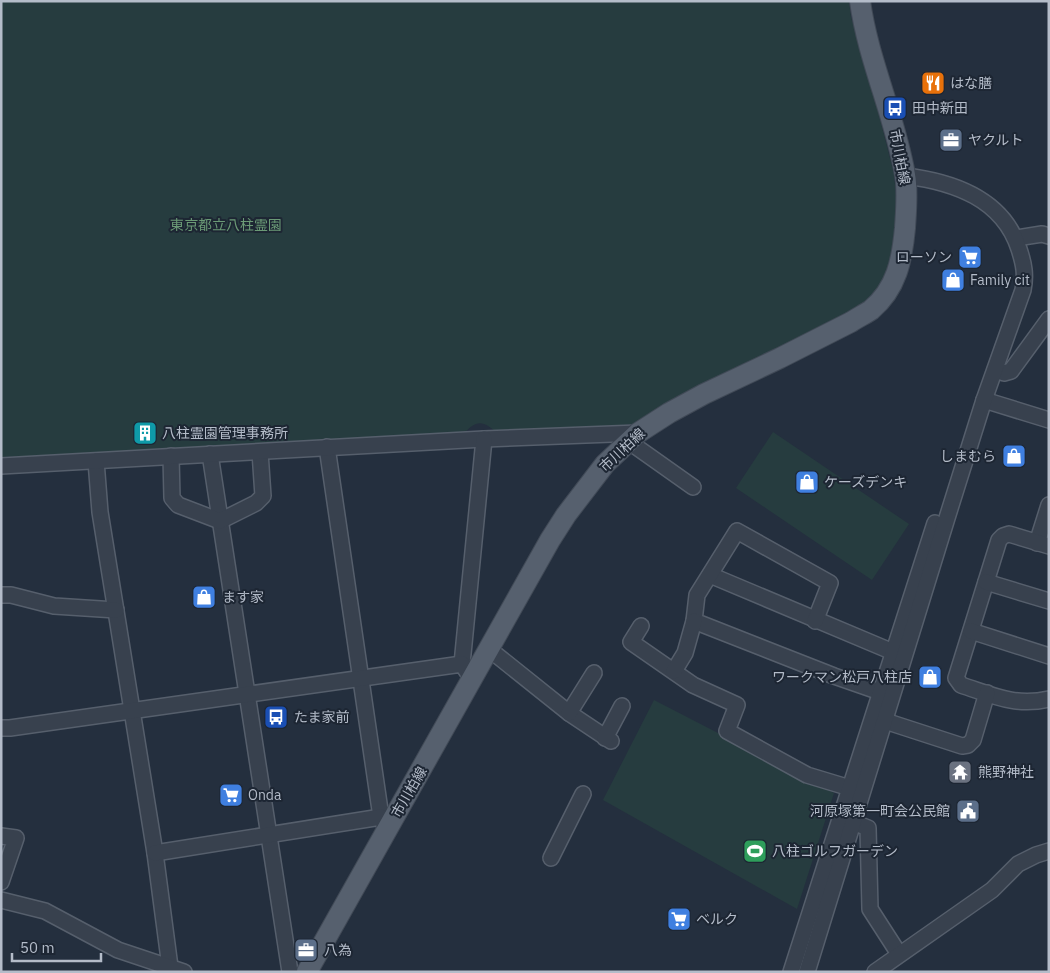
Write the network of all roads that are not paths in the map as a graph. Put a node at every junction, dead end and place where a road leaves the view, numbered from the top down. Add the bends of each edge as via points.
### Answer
1 (860, 1) edge
2 (906, 176) junction
3 (1049, 236) edge
4 (1016, 238) junction
5 (1049, 319) edge
6 (995, 370) junction
7 (984, 400) junction
8 (1049, 420) edge
9 (633, 437) junction
10 (484, 439) junction
11 (327, 447) junction
12 (260, 452) junction
13 (210, 454) junction
14 (171, 456) junction
15 (96, 461) junction
16 (1, 466) edge
17 (693, 487) dead end
18 (1049, 505) edge
19 (220, 521) junction
20 (1043, 545) edge
21 (710, 576) junction
22 (986, 582) junction
23 (1, 595) edge
24 (1049, 601) edge
25 (116, 610) junction
26 (815, 620) junction
27 (694, 622) junction
28 (641, 626) dead end
29 (971, 631) junction
30 (490, 649) junction
31 (893, 652) junction
32 (1049, 656) edge
33 (467, 671) junction
34 (674, 671) junction
35 (594, 673) dead end
36 (360, 677) junction
37 (880, 692) junction
38 (246, 693) junction
39 (987, 693) junction
40 (1049, 699) edge
41 (622, 706) dead end
42 (132, 712) junction
43 (569, 713) junction
44 (885, 721) junction
45 (1, 728) edge
46 (850, 788) junction
47 (583, 794) dead end
48 (854, 822) junction
49 (384, 824) junction
50 (268, 834) junction
51 (1, 836) edge
52 (1049, 851) edge
53 (155, 853) junction
54 (551, 858) dead end
55 (1, 882) edge
56 (1, 900) edge
57 (900, 954) junction
58 (177, 970) edge
59 (290, 972) edge
60 (307, 972) edge
61 (791, 972) edge
62 (807, 972) edge
63 (875, 972) edge

1 - 2 main road, 市川柏線
2 - 4 street via 963,190 987,203 1001,215
2 - 9 main road, 市川柏線 via 906,218 899,269 889,289 871,310 669,412
3 - 4 street
4 - 6 street via 1025,278
4 - 31 street via 1014,291
5 - 6 street via 1011,370 1004,373
6 - 7 street
7 - 8 street
7 - 44 street
9 - 10 street
9 - 17 street
9 - 30 main road, 市川柏線 via 605,464 566,515
10 - 11 street
10 - 33 street
11 - 12 street
11 - 36 street
12 - 13 street
12 - 19 street via 263,496 256,503
13 - 14 street
13 - 19 street
14 - 15 street
14 - 19 street via 172,498 178,505
15 - 16 street
15 - 25 street via 100,512
18 - 20 street
19 - 38 street
20 - 22 street via 1009,534 1003,536
21 - 26 street
21 - 26 street via 737,531 830,584
21 - 27 street via 697,595
22 - 24 street
22 - 29 street
23 - 25 street via 54,606
25 - 42 street
26 - 31 street
27 - 34 street via 685,653
27 - 37 street
28 - 34 street via 631,642
29 - 32 street
29 - 39 street via 956,678 961,685
30 - 33 main road, 市川柏線
30 - 43 street
31 - 37 street
33 - 36 street
33 - 49 main road, 市川柏線
34 - 46 street via 693,685 737,704 727,731 807,775
35 - 43 street
36 - 38 street
36 - 49 street
37 - 46 street
38 - 42 street
38 - 50 street
39 - 40 street via 1026,703
39 - 44 street via 973,740 968,745 962,746
41 - 43 street via 608,740
42 - 45 street
42 - 53 street
44 - 48 street
46 - 61 street
47 - 54 street
48 - 57 street via 868,828 870,909
48 - 62 street
49 - 50 street
49 - 60 main road, 市川柏線
50 - 53 street
50 - 59 street
51 - 55 street via 16,838
52 - 57 street via 1018,864 992,890
53 - 58 street
56 - 58 street via 45,911 118,950
57 - 63 street

